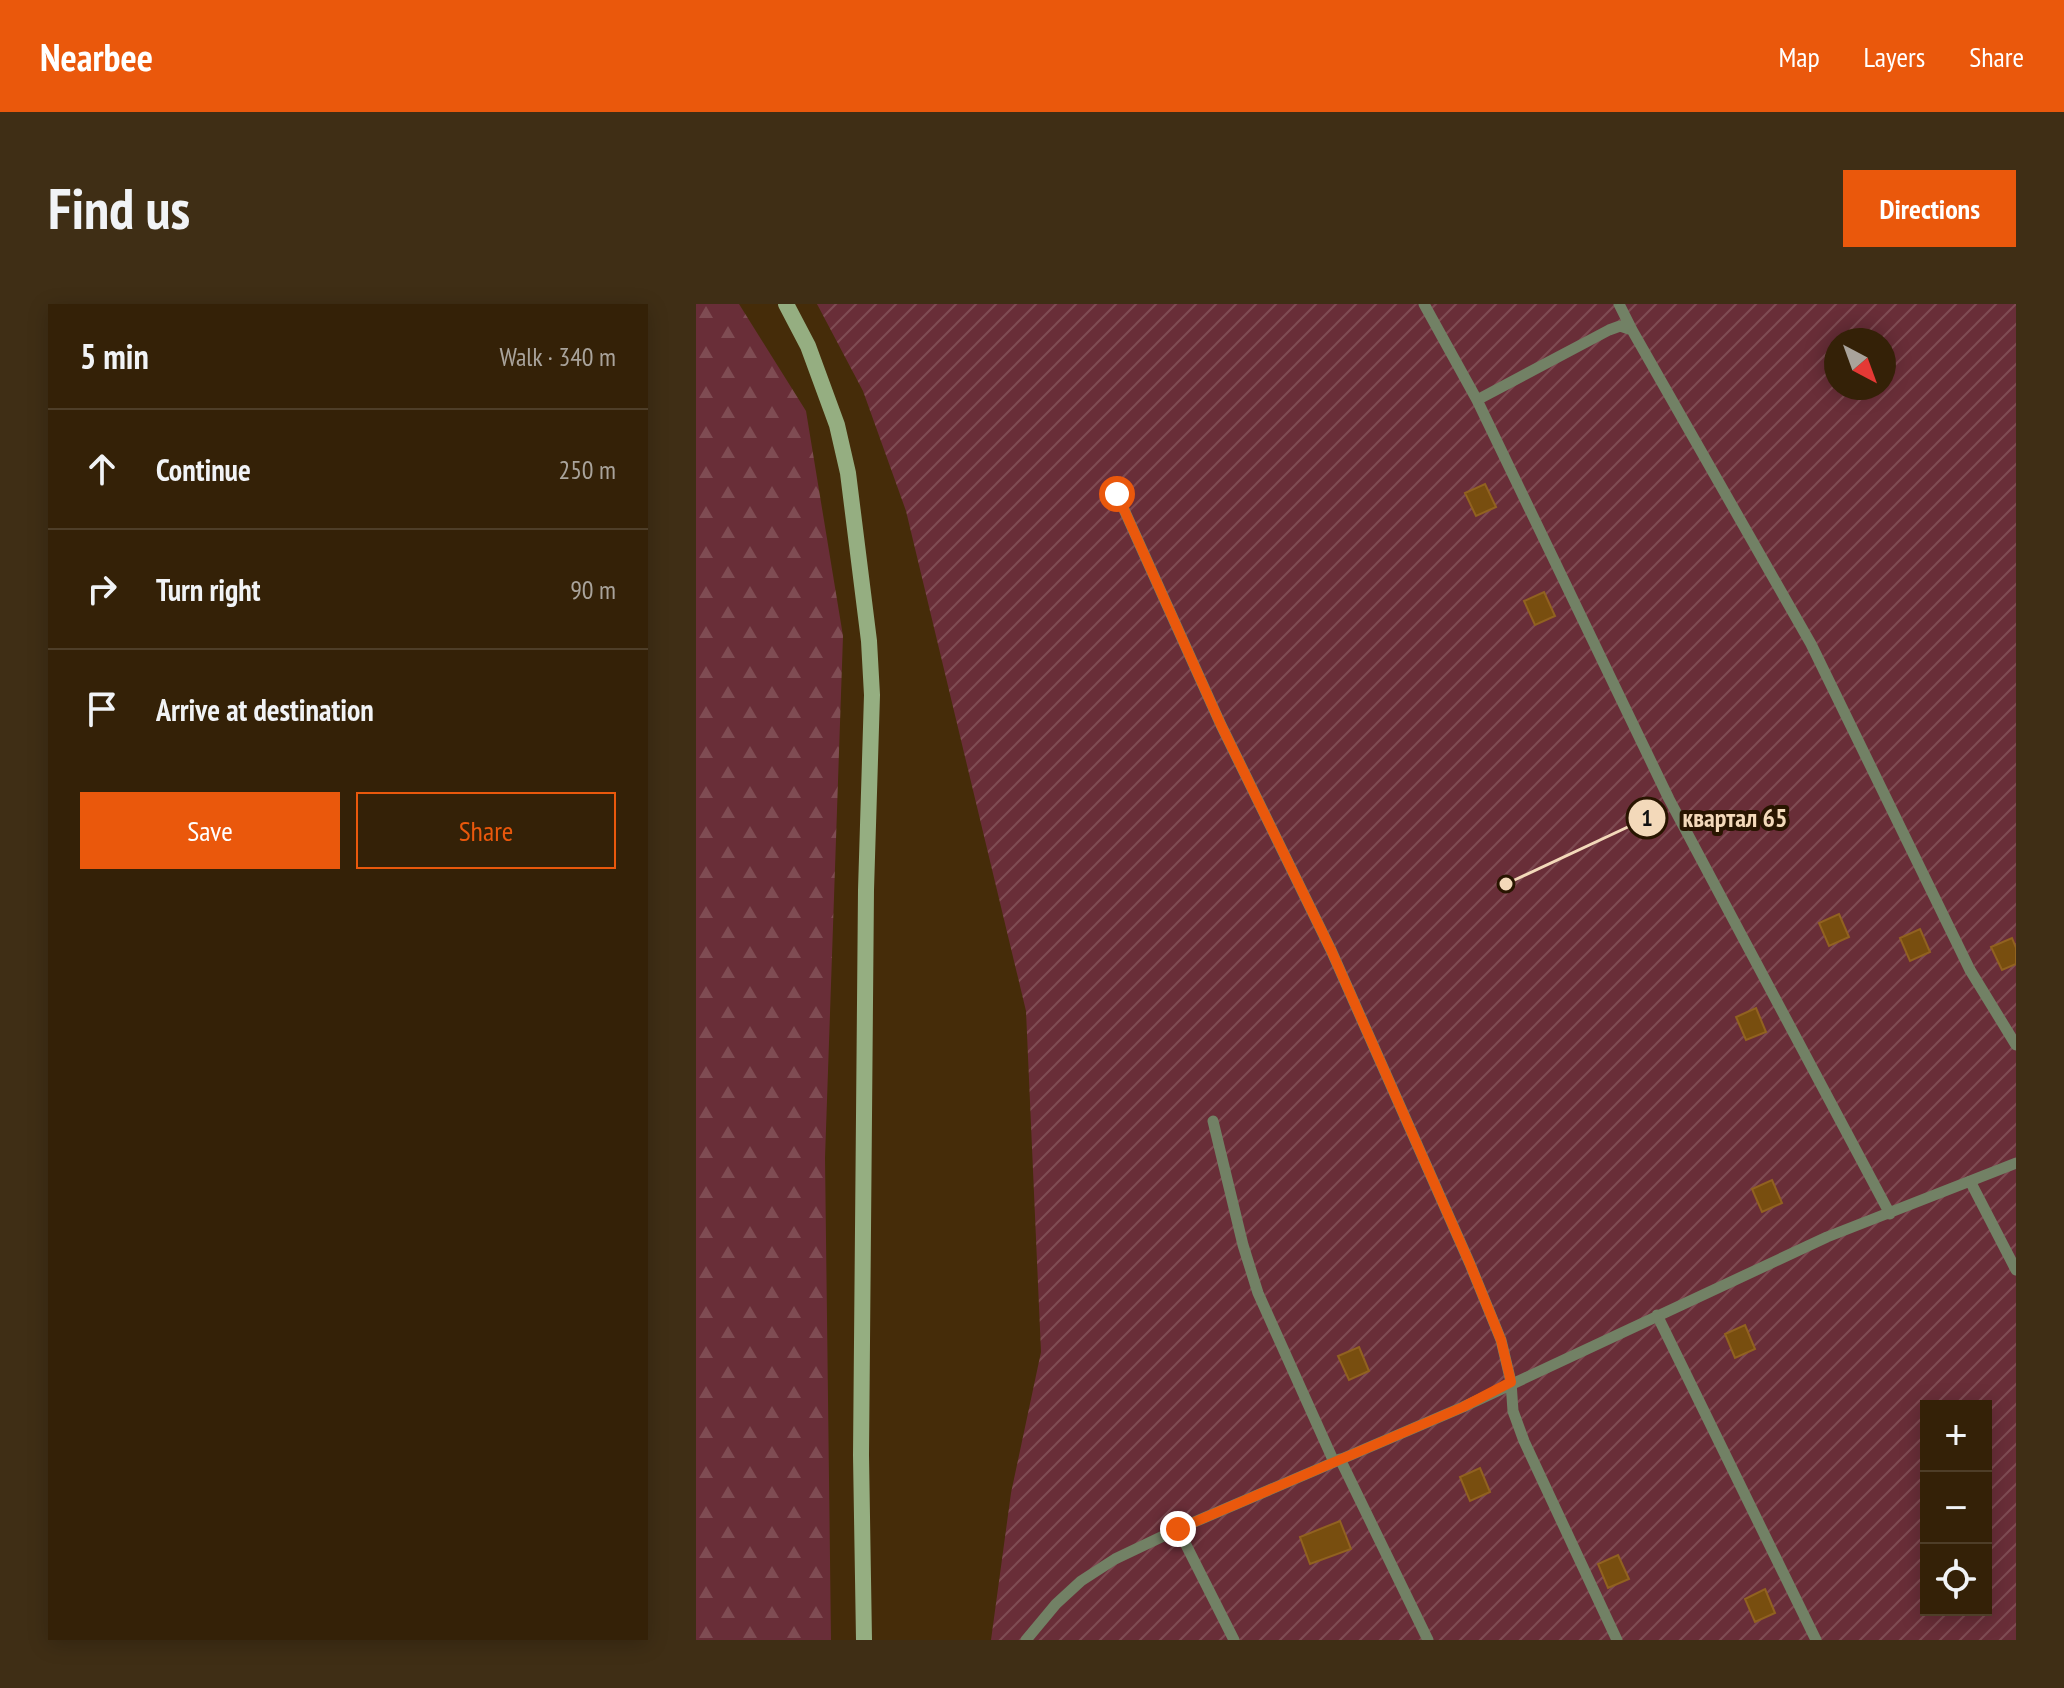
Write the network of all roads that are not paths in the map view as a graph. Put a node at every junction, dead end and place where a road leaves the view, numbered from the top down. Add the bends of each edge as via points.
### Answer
1 (786, 304) edge
2 (1424, 304) edge
3 (1619, 304) edge
4 (1632, 330) junction
5 (1477, 400) junction
6 (1117, 494) dead end
7 (2016, 1045) edge
8 (1213, 1121) dead end
9 (2016, 1163) edge
10 (1970, 1181) junction
11 (1890, 1214) junction
12 (2016, 1270) edge
13 (1657, 1315) junction
14 (1511, 1382) junction
15 (1337, 1460) junction
16 (1178, 1529) junction
17 (1034, 1637) edge
18 (864, 1640) edge
19 (1234, 1640) edge
20 (1428, 1640) edge
21 (1617, 1640) edge
22 (1816, 1640) edge

1 - 18 street via 837,425 850,485 872,695 862,1185
2 - 5 lane
3 - 4 lane
4 - 5 lane via 1609,330
4 - 7 lane via 1811,644 1970,970
5 - 11 lane via 1669,799
6 - 14 lane via 1338,965 1470,1264 1501,1340
8 - 15 lane via 1258,1293
9 - 10 lane
10 - 11 lane
10 - 12 lane
11 - 13 lane
13 - 14 lane
13 - 22 lane
14 - 15 lane
14 - 21 lane via 1513,1411 1524,1441
15 - 16 lane
15 - 20 lane
16 - 17 lane via 1081,1581 1056,1604
16 - 19 lane

